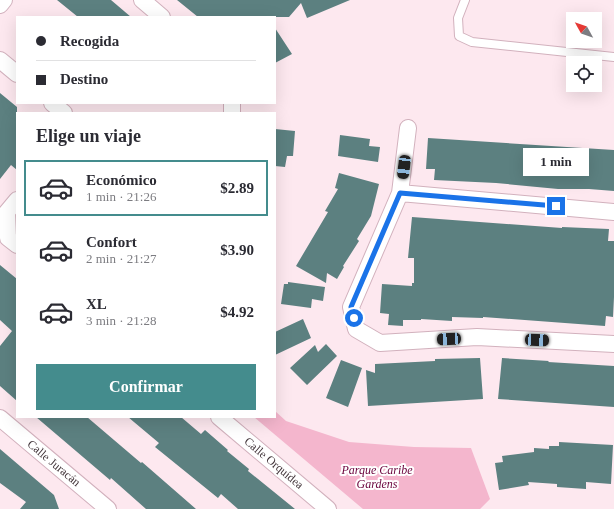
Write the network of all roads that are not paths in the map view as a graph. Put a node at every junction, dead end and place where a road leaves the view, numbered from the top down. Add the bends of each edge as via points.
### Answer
1 (4, 0) edge
2 (142, 0) edge
3 (466, 0) edge
4 (0, 5) edge
5 (161, 16) edge
6 (614, 57) edge
7 (0, 60) edge
8 (16, 73) edge
9 (53, 104) edge
10 (63, 112) edge
11 (408, 128) dead end
12 (400, 193) junction
13 (16, 201) edge
14 (614, 212) edge
15 (16, 245) edge
16 (614, 344) edge
17 (0, 418) edge
18 (220, 418) edge
19 (108, 509) edge
20 (328, 509) edge

1 - 4 street
2 - 5 street
3 - 6 lane via 458,18 459,36 472,42
7 - 8 street
9 - 10 street
11 - 12 street
12 - 14 street
12 - 16 street via 351,307 356,329 380,343 477,337
13 - 15 street via 7,212 8,238
17 - 19 street, Calle Juracán
18 - 20 street, Calle Orquídea

